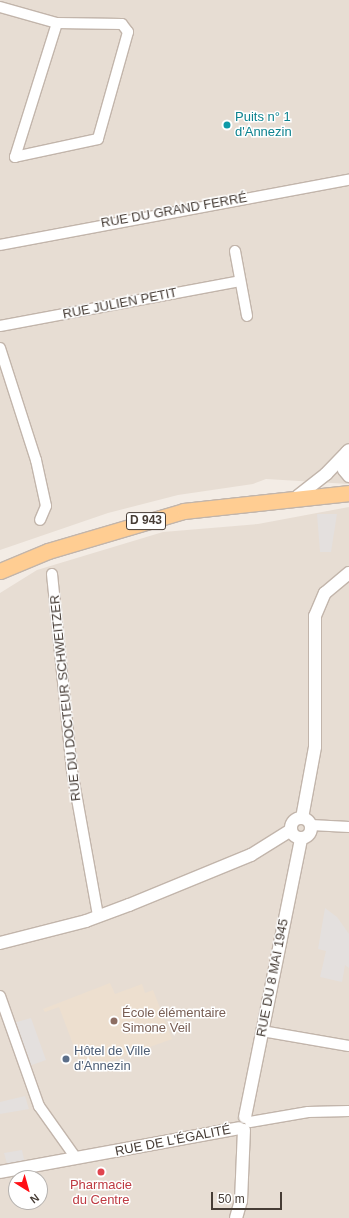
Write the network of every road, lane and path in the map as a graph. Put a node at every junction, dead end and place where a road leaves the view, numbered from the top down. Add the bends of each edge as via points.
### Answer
1 (0, 7) edge
2 (58, 23) junction
3 (349, 180) edge
4 (0, 244) edge
5 (235, 251) dead end
6 (240, 281) junction
7 (247, 316) dead end
8 (0, 326) edge
9 (0, 348) edge
10 (348, 451) edge
11 (349, 476) edge
12 (349, 492) edge
13 (298, 496) junction
14 (40, 520) dead end
15 (0, 572) edge
16 (349, 573) edge
17 (52, 574) dead end
18 (306, 822) junction
19 (349, 826) edge
20 (291, 830) junction
21 (301, 839) junction
22 (98, 916) junction
23 (0, 943) edge
24 (0, 996) edge
25 (262, 1031) junction
26 (349, 1046) edge
27 (349, 1111) edge
28 (244, 1124) junction
29 (76, 1158) junction
30 (0, 1172) edge
31 (236, 1218) edge

1 - 2 street
2 - 2 street via 50,45 15,157 98,139 128,32 122,24
3 - 4 street, RUE DU GRAND FERRÉ
5 - 6 street
6 - 7 street
6 - 8 street, RUE JULIEN PETIT
9 - 14 street via 36,460 46,506
10 - 11 street via 344,470
10 - 13 street via 322,478
12 - 13 main road, D 943
13 - 15 main road, D 943 via 184,511 48,551
16 - 18 street via 325,593 315,616 315,747
17 - 22 street, RUE DU DOCTEUR SCHWEITZER via 72,771
18 - 19 street
18 - 20 street via 293,823
18 - 21 street via 310,834
20 - 21 street
20 - 22 street via 251,856
21 - 25 street, RUE DU 8 MAI 1945
22 - 23 street
24 - 29 street via 39,1106
25 - 26 street
25 - 28 street, RUE DU 8 MAI 1945
27 - 28 street via 308,1112
28 - 29 street, RUE DE L'ÉGALITÉ
28 - 31 street, RUE DU 8 MAI 1945 via 241,1201
29 - 30 street, RUE DE L'ÉGALITÉ

